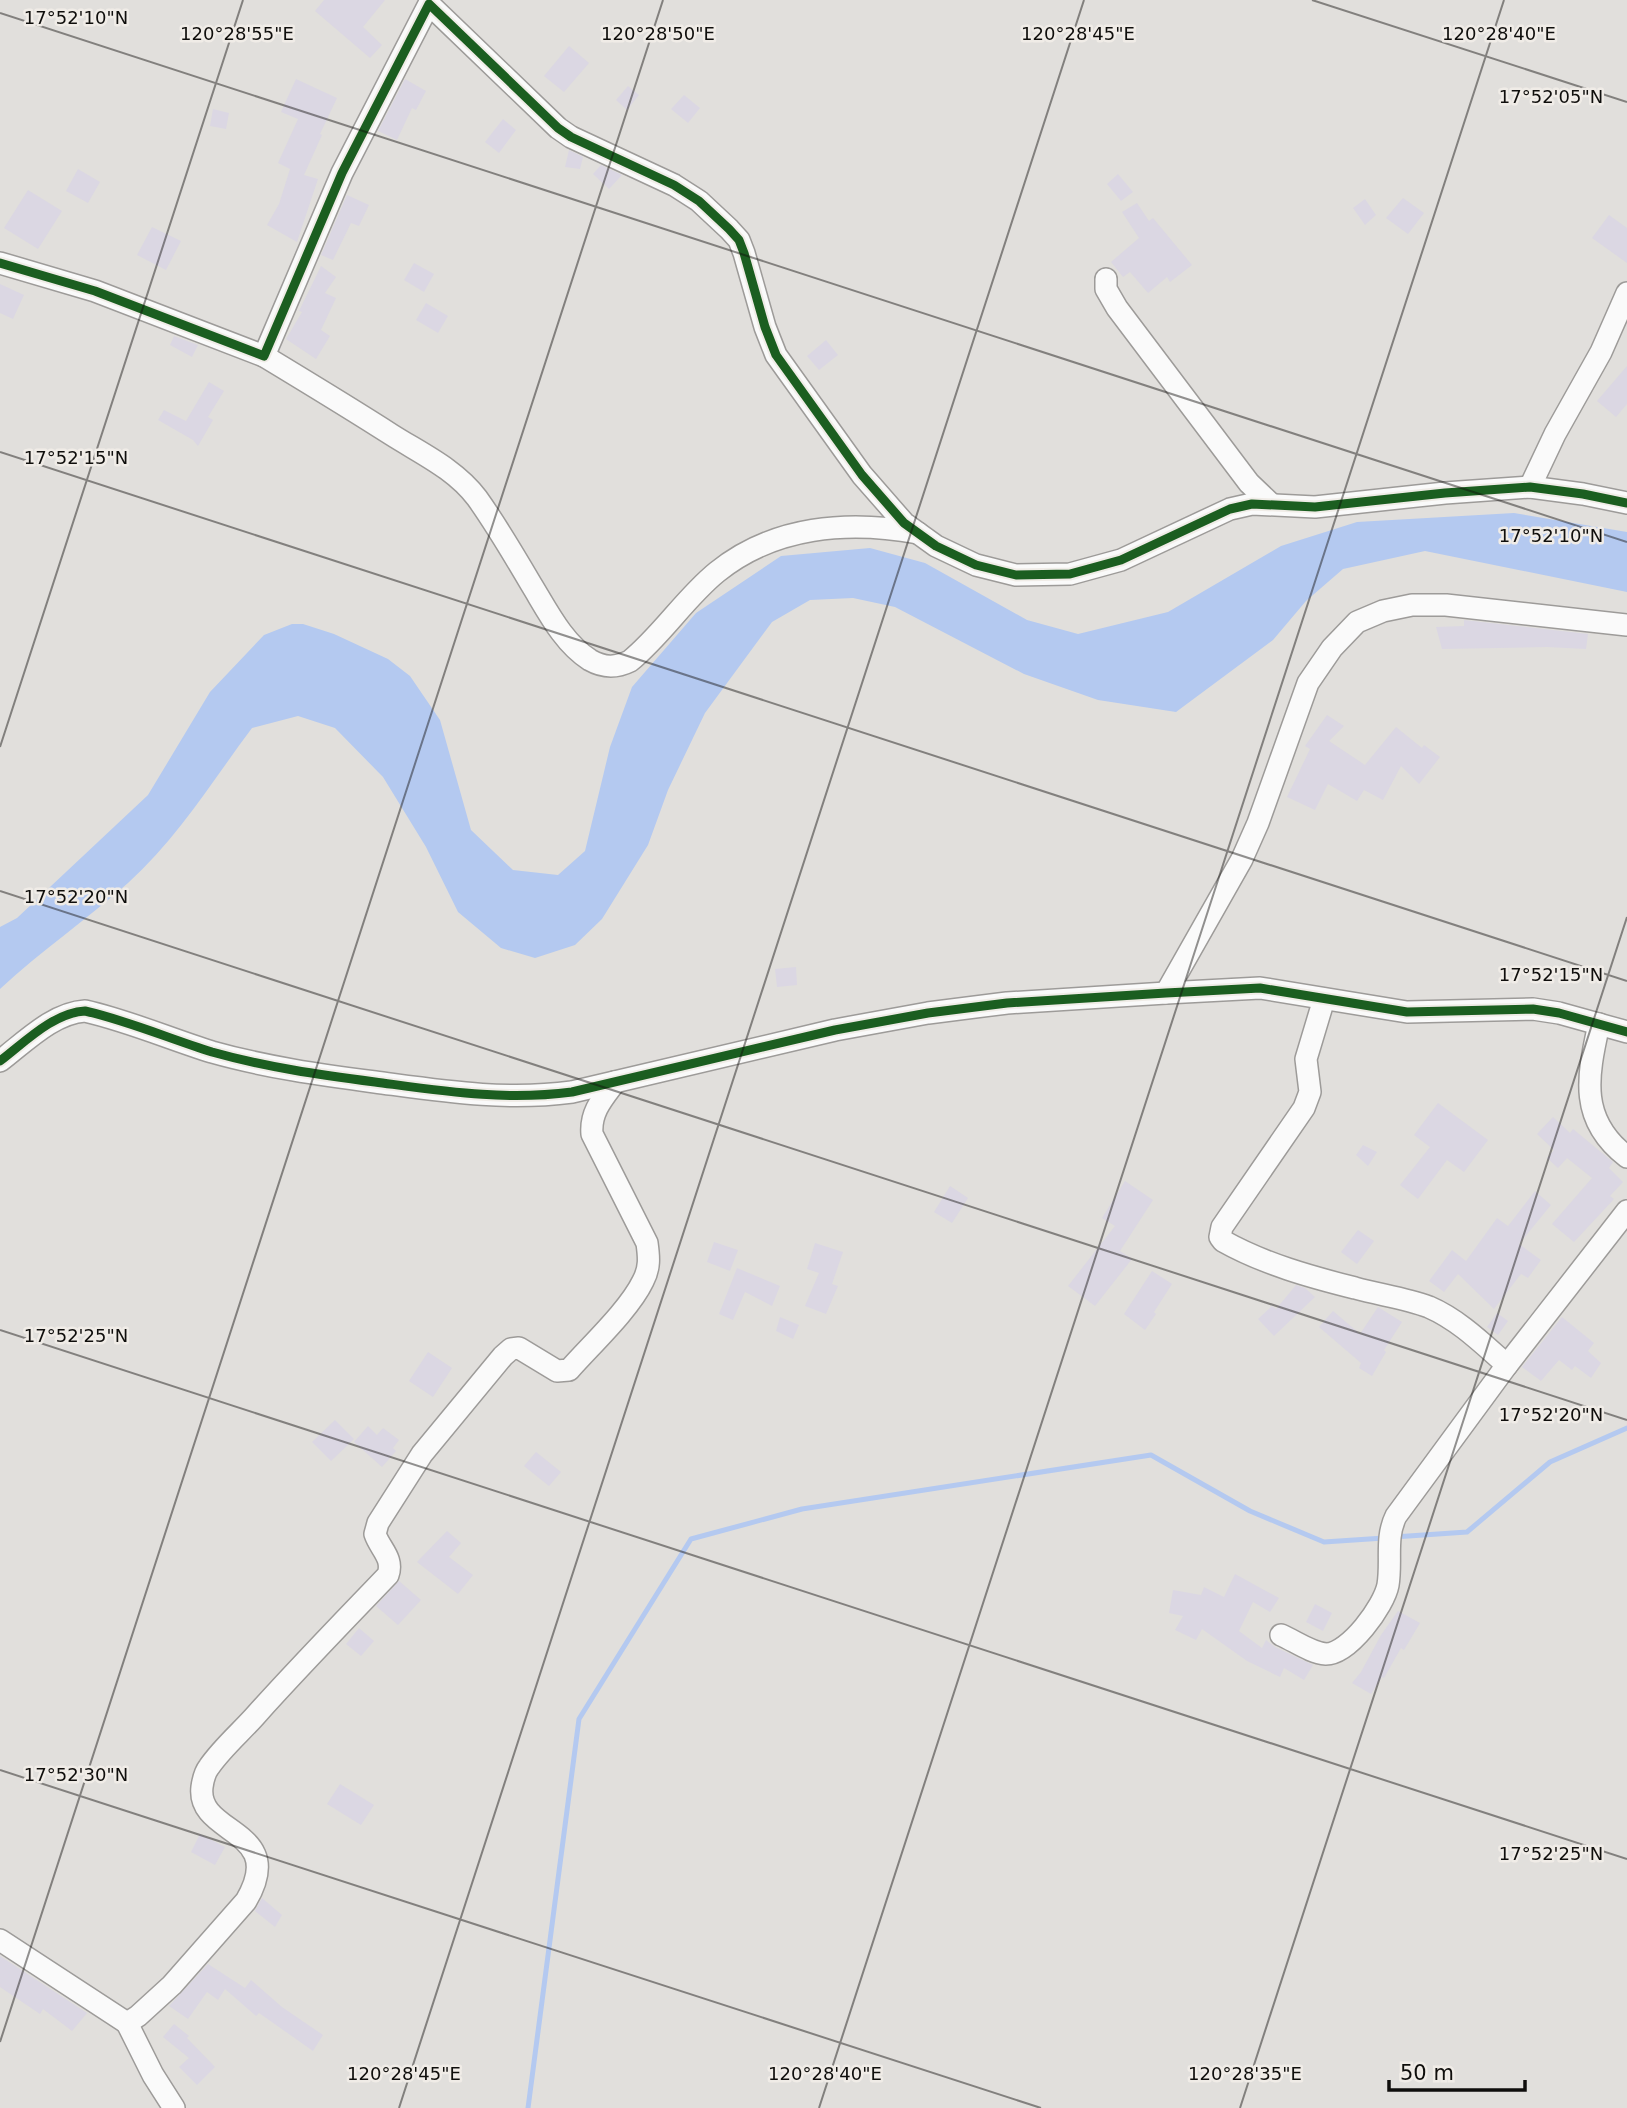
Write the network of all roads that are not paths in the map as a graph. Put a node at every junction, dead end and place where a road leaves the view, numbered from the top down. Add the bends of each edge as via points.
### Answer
1 (428, 2) edge
2 (0, 263) edge
3 (1106, 279) dead end
4 (1627, 293) edge
5 (264, 356) junction
6 (1530, 487) junction
7 (1627, 503) edge
8 (1271, 504) junction
9 (918, 533) junction
10 (1627, 625) edge
11 (1166, 992) junction
12 (1324, 999) junction
13 (1599, 1024) junction
14 (1627, 1032) edge
15 (0, 1060) edge
16 (615, 1082) junction
17 (572, 1092) junction
18 (592, 1134) junction
19 (1627, 1157) edge
20 (1627, 1211) edge
21 (1507, 1364) junction
22 (1282, 1634) dead end
23 (0, 1940) edge
24 (127, 2022) junction
25 (174, 2108) edge

1 - 5 street via 342,173
1 - 9 street via 558,128 674,185 729,229 744,253 776,355 862,475
2 - 5 street via 95,291
3 - 8 street via 1116,308 1249,483
4 - 6 street
5 - 9 street via 462,480 574,648 605,666 630,661 716,573 752,548 784,536 848,526
6 - 7 street
6 - 8 street via 1315,507
8 - 9 street via 1230,509 1121,560 1070,574 1016,575 976,565
10 - 11 street via 1446,605 1412,605 1357,622 1308,684 1242,859
11 - 12 street via 1260,988
11 - 16 street via 928,1013
12 - 13 street via 1407,1012 1533,1009
12 - 21 street via 1306,1059 1310,1092 1304,1108 1222,1227 1220,1237 1256,1258 1430,1308 1472,1334
13 - 14 street
13 - 19 street via 1591,1070 1595,1120 1605,1138
15 - 17 street via 60,1017 85,1011 214,1052 303,1072 497,1096
16 - 17 street
16 - 18 street via 593,1116
17 - 18 street
18 - 24 street via 648,1243 650,1261 644,1280 569,1370 557,1371 522,1349 511,1349 422,1454 375,1529 390,1564 388,1574 290,1677 204,1778 201,1790 208,1808 256,1854 258,1868 251,1892 172,1984
20 - 21 street
21 - 22 street via 1396,1516 1390,1532 1387,1588 1355,1638 1328,1654
23 - 24 street
24 - 25 street

